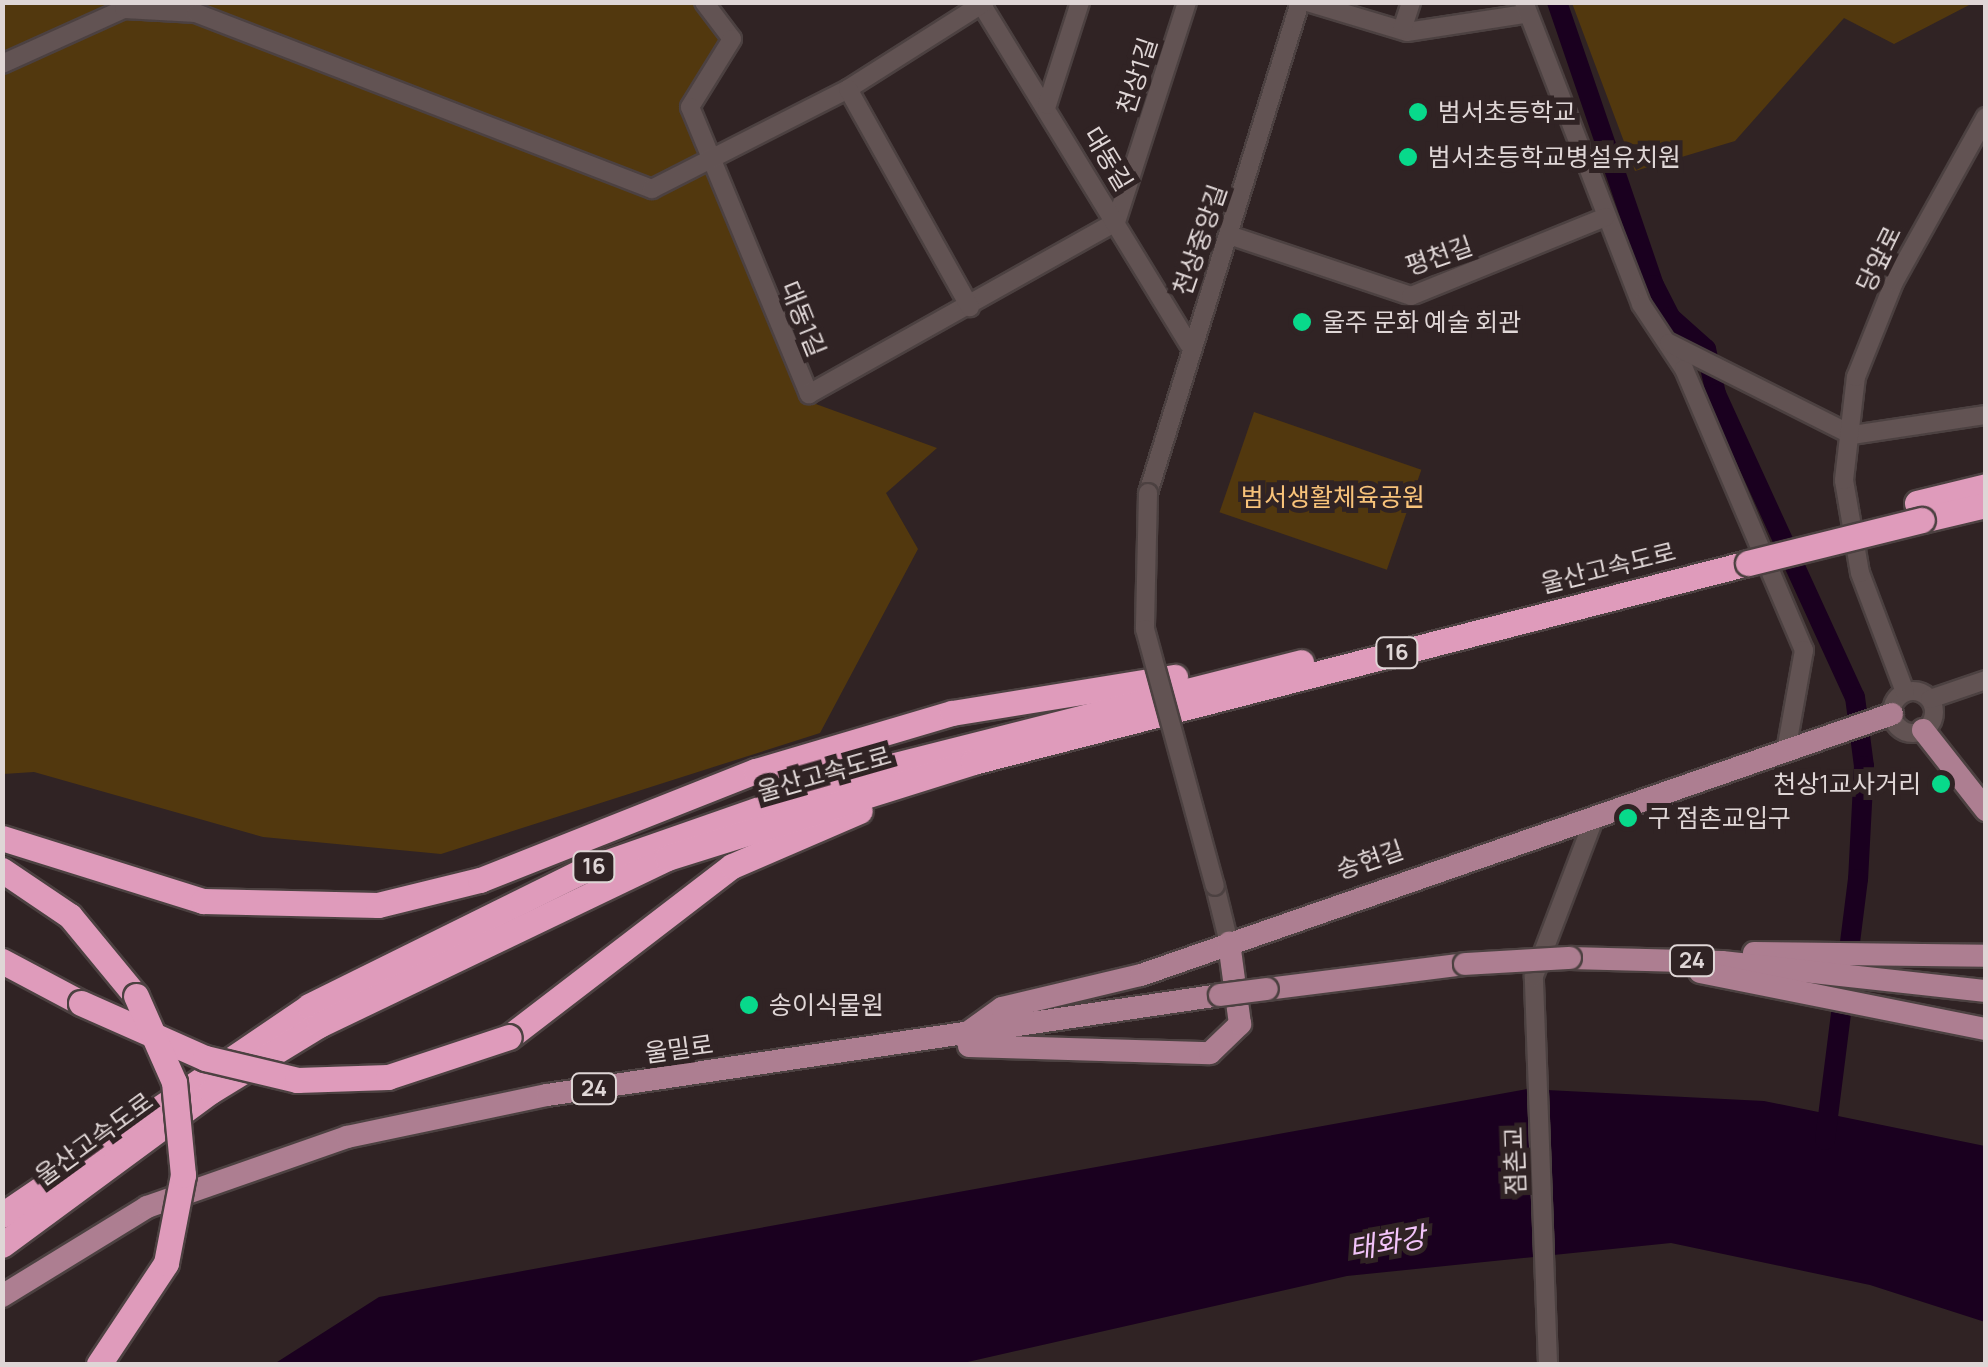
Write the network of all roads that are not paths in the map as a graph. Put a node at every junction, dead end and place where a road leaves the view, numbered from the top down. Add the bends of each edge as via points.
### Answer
1 (704, 2) edge
2 (1080, 2) edge
3 (1187, 2) edge
4 (1303, 2) edge
5 (1410, 2) edge
6 (983, 4) edge
7 (1524, 8) edge
8 (1402, 30) junction
9 (2, 64) edge
10 (848, 89) junction
11 (1047, 105) junction
12 (1986, 117) edge
13 (713, 164) junction
14 (1606, 217) junction
15 (1116, 222) junction
16 (1229, 235) junction
17 (970, 307) junction
18 (1662, 338) junction
19 (1189, 344) junction
20 (1986, 414) edge
21 (1852, 434) junction
22 (1986, 486) edge
23 (1986, 505) edge
24 (1919, 512) junction
25 (1746, 556) junction
26 (1254, 672) junction
27 (1986, 680) edge
28 (1905, 692) junction
29 (1930, 700) junction
30 (1885, 718) junction
31 (1923, 730) junction
32 (1047, 744) junction
33 (1786, 750) junction
34 (1986, 810) edge
35 (1595, 816) junction
36 (2, 838) edge
37 (2, 870) edge
38 (1229, 943) junction
39 (1986, 956) edge
40 (1640, 959) junction
41 (1815, 960) junction
42 (2, 961) edge
43 (1986, 991) edge
44 (1986, 1029) edge
45 (963, 1036) junction
46 (912, 1044) junction
47 (2, 1214) edge
48 (2, 1245) edge
49 (2, 1296) edge
50 (99, 1364) edge
51 (1548, 1364) edge

1 - 13 street, 대동1길 via 732,39 690,107
2 - 11 street
3 - 15 street, 천상1길
4 - 8 street
4 - 16 street, 천상중앙길
5 - 8 street
6 - 10 street
6 - 11 street, 대동길
7 - 8 street
7 - 14 street
9 - 13 street via 124,9 196,13 652,190
10 - 13 street
10 - 17 street
11 - 15 street, 대동길
12 - 21 street, 당앞로 via 1873,330 1856,376
13 - 17 street, 대동1길 via 808,394
14 - 16 street, 평천길 via 1411,296
14 - 18 street
15 - 17 street, 대동1길
15 - 19 street, 대동길
16 - 19 street, 천상중앙길
18 - 21 street
18 - 33 street via 1740,496 1804,650
19 - 38 street, 천상중앙길, bridge via 1148,494 1144,628
20 - 21 street
21 - 28 street, 당앞로 via 1844,480 1860,574
22 - 24 highway, 16
23 - 24 highway, 16
24 - 25 highway, 16, bridge
25 - 26 highway, 울산고속도로 / 16
25 - 32 highway, 울산고속도로 / 16
26 - 36 highway via 1212,670 952,713 756,770 480,880 378,905 204,901
26 - 47 highway, 울산고속도로 / 16 via 786,796 511,902 263,1034
27 - 29 street
28 - 29 street
28 - 30 street
29 - 31 street
30 - 31 street via 1904,730
30 - 33 main road
31 - 34 main road
32 - 42 highway, bridge via 1024,762 757,852 509,1037 407,1074 297,1080 204,1058
32 - 48 highway, 울산고속도로 / 16 via 742,830 448,956 211,1091
33 - 35 main road
35 - 38 main road, 송현길
35 - 51 street, 점촌교 via 1580,872 1544,940 1533,1005
37 - 50 highway, bridge via 70,916 136,996 174,1082 183,1174 166,1264
38 - 45 main road, 송현길 via 1002,1008
38 - 46 main road via 1240,1024 1210,1053
39 - 41 main road via 1895,953
40 - 41 main road, 24
40 - 44 main road
40 - 45 main road, 울밀로 / 24, bridge via 1464,964
41 - 43 main road, 24 via 1885,980
45 - 46 main road, 울밀로 / 24
46 - 49 main road, 울밀로 / 24 via 546,1095 294,1151 148,1207

